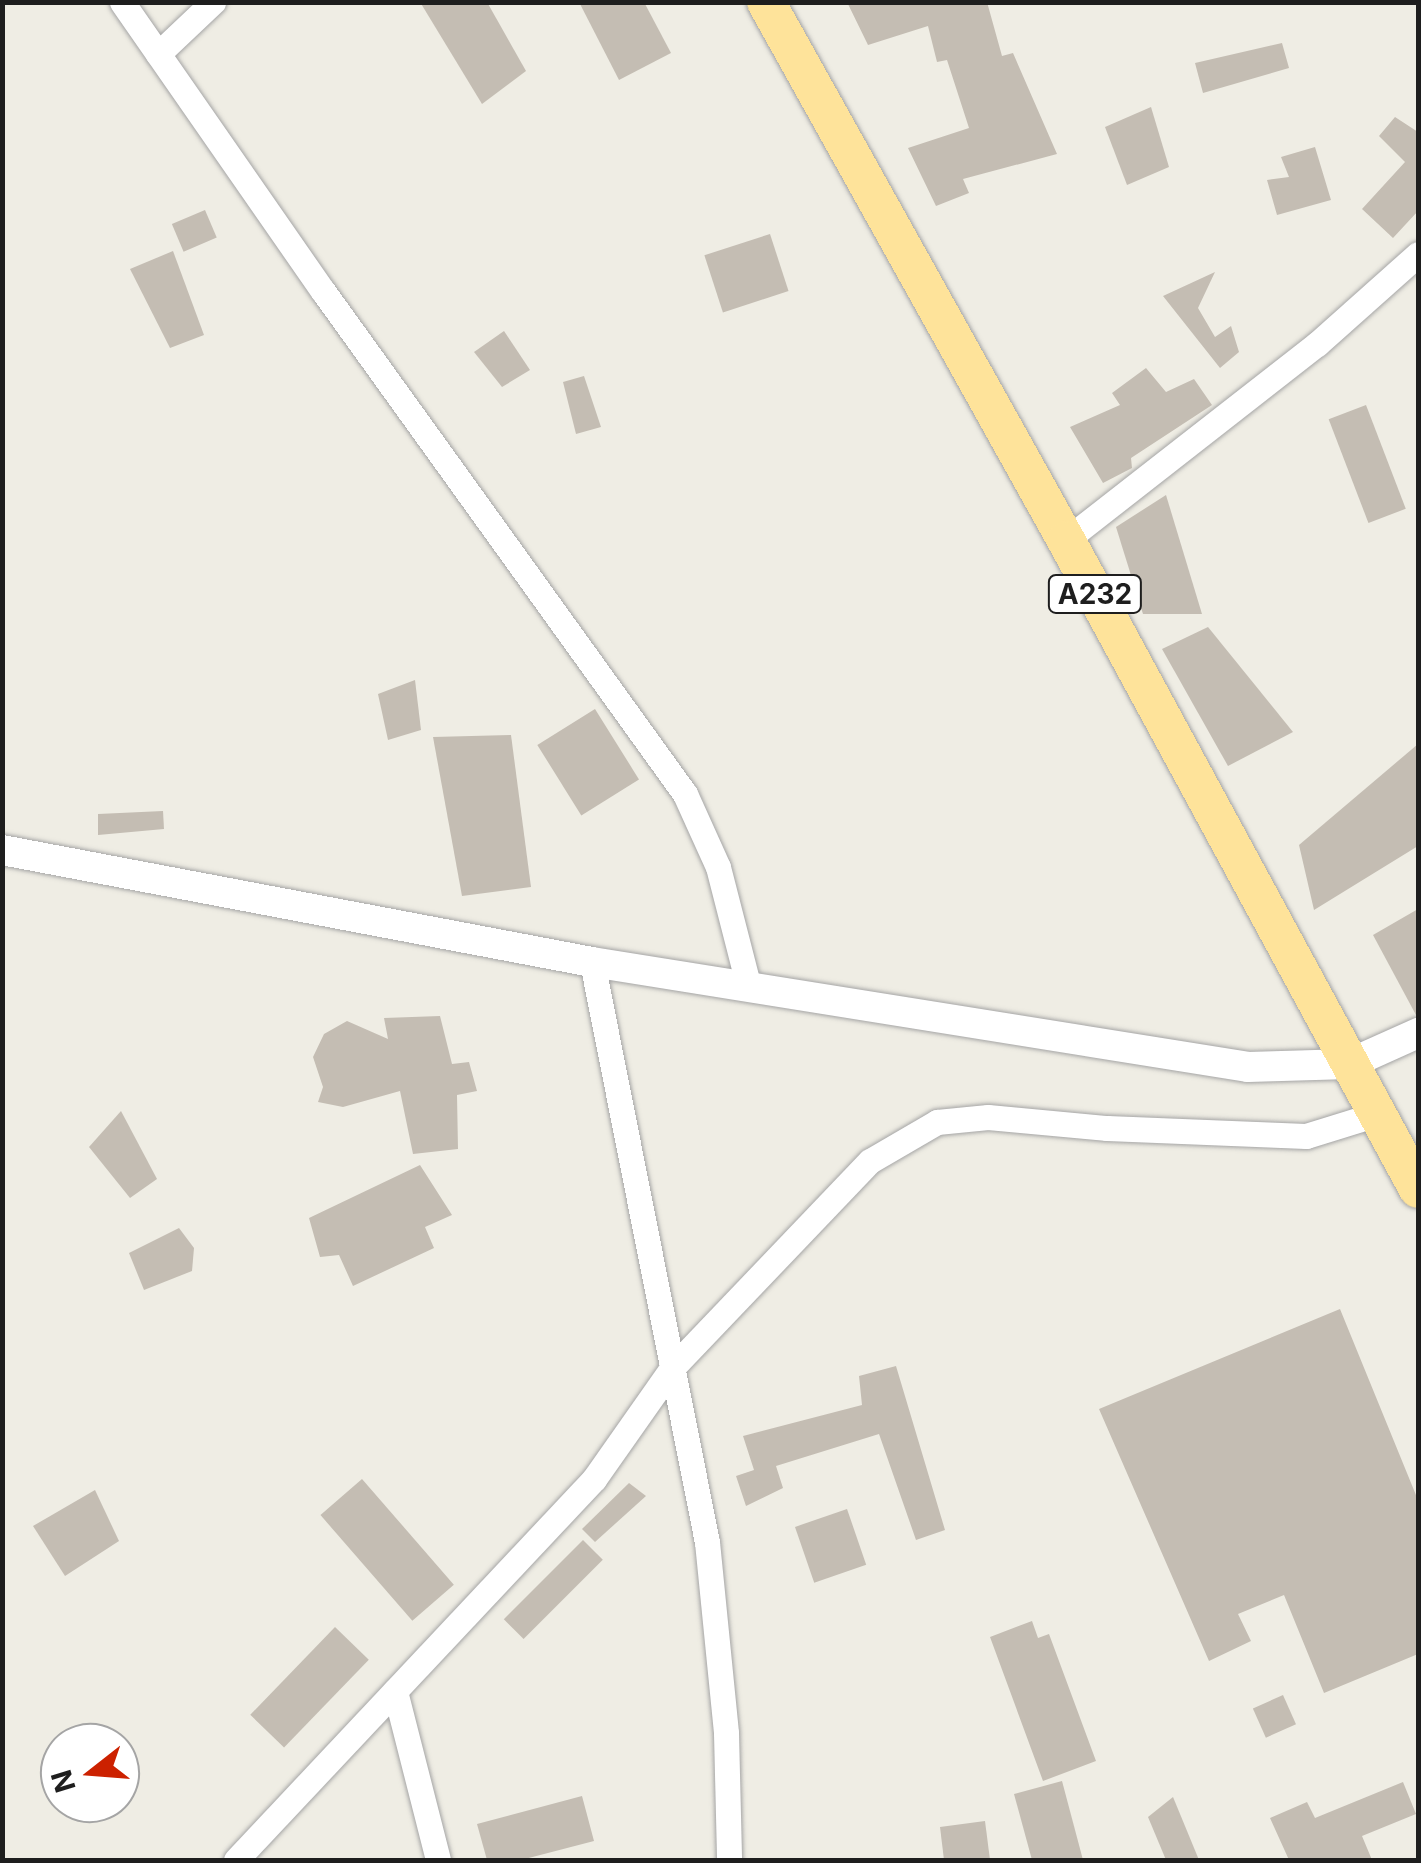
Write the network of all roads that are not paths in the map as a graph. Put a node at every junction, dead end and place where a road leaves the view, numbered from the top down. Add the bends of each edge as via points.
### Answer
1 (122, 2) edge
2 (214, 2) edge
3 (766, 2) edge
4 (158, 54) junction
5 (1418, 254) edge
6 (1066, 540) junction
7 (2, 850) edge
8 (592, 962) junction
9 (749, 988) junction
10 (1418, 1032) edge
11 (1349, 1064) junction
12 (1377, 1114) junction
13 (1418, 1189) edge
14 (672, 1368) junction
15 (395, 1691) junction
16 (236, 1860) edge
17 (438, 1860) edge
18 (729, 1860) edge

1 - 4 street
2 - 4 street
3 - 6 main road, A232
4 - 9 street via 686,794 718,867
5 - 6 street via 1316,344
6 - 11 main road, A232
7 - 8 street
8 - 9 street
8 - 14 street
9 - 11 street via 1248,1067
10 - 11 street
11 - 12 main road, A232
12 - 13 main road, A232
12 - 14 street via 1306,1136 988,1117 937,1122 870,1161
14 - 15 street via 594,1479
14 - 18 street via 707,1542 726,1733
15 - 16 street
15 - 17 street

